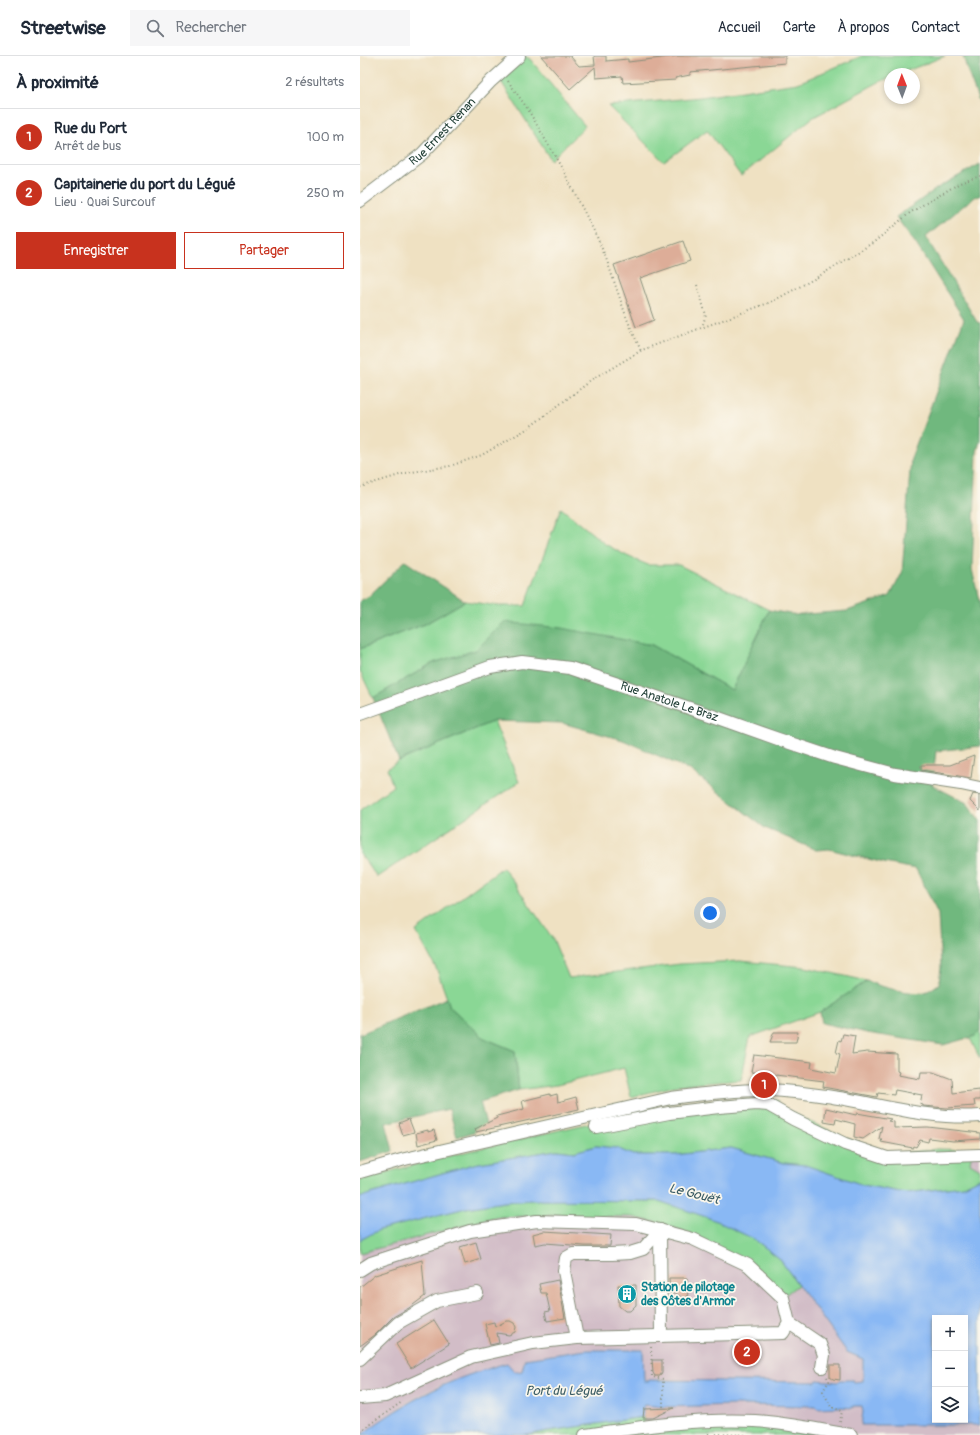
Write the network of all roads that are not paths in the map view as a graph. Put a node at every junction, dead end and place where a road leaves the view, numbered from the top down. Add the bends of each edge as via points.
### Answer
1 (519, 56) edge
2 (360, 201) edge
3 (360, 714) edge
4 (980, 788) edge
5 (980, 1116) edge
6 (596, 1127) dead end
7 (980, 1155) edge
8 (360, 1172) edge
9 (660, 1230) junction
10 (360, 1270) edge
11 (477, 1293) dead end
12 (789, 1323) junction
13 (656, 1336) junction
14 (577, 1338) junction
15 (360, 1359) edge
16 (822, 1368) road end
17 (360, 1398) edge
18 (585, 1435) edge
19 (851, 1435) edge

1 - 2 street, Rue Ernest Renan via 491,81 422,154
3 - 4 street, Rue Anatole Le Braz via 490,667 522,662 570,668 835,758 895,774
5 - 8 street via 950,1117 921,1114 827,1096 762,1090 715,1093 671,1098 412,1157
6 - 7 street via 669,1113 757,1104 768,1105 844,1144 887,1158
9 - 10 street via 636,1224 537,1221 470,1231 371,1263
9 - 12 street via 693,1238 748,1265 783,1298
9 - 13 street
9 - 14 street via 643,1248 630,1253 572,1254 566,1258 564,1271
11 - 15 street via 438,1301 398,1323
12 - 13 street via 783,1333
12 - 16 street via 820,1344 824,1355
13 - 14 street
14 - 17 street via 533,1343 471,1357 385,1396
18 - 19 street via 652,1425 726,1421 783,1424

